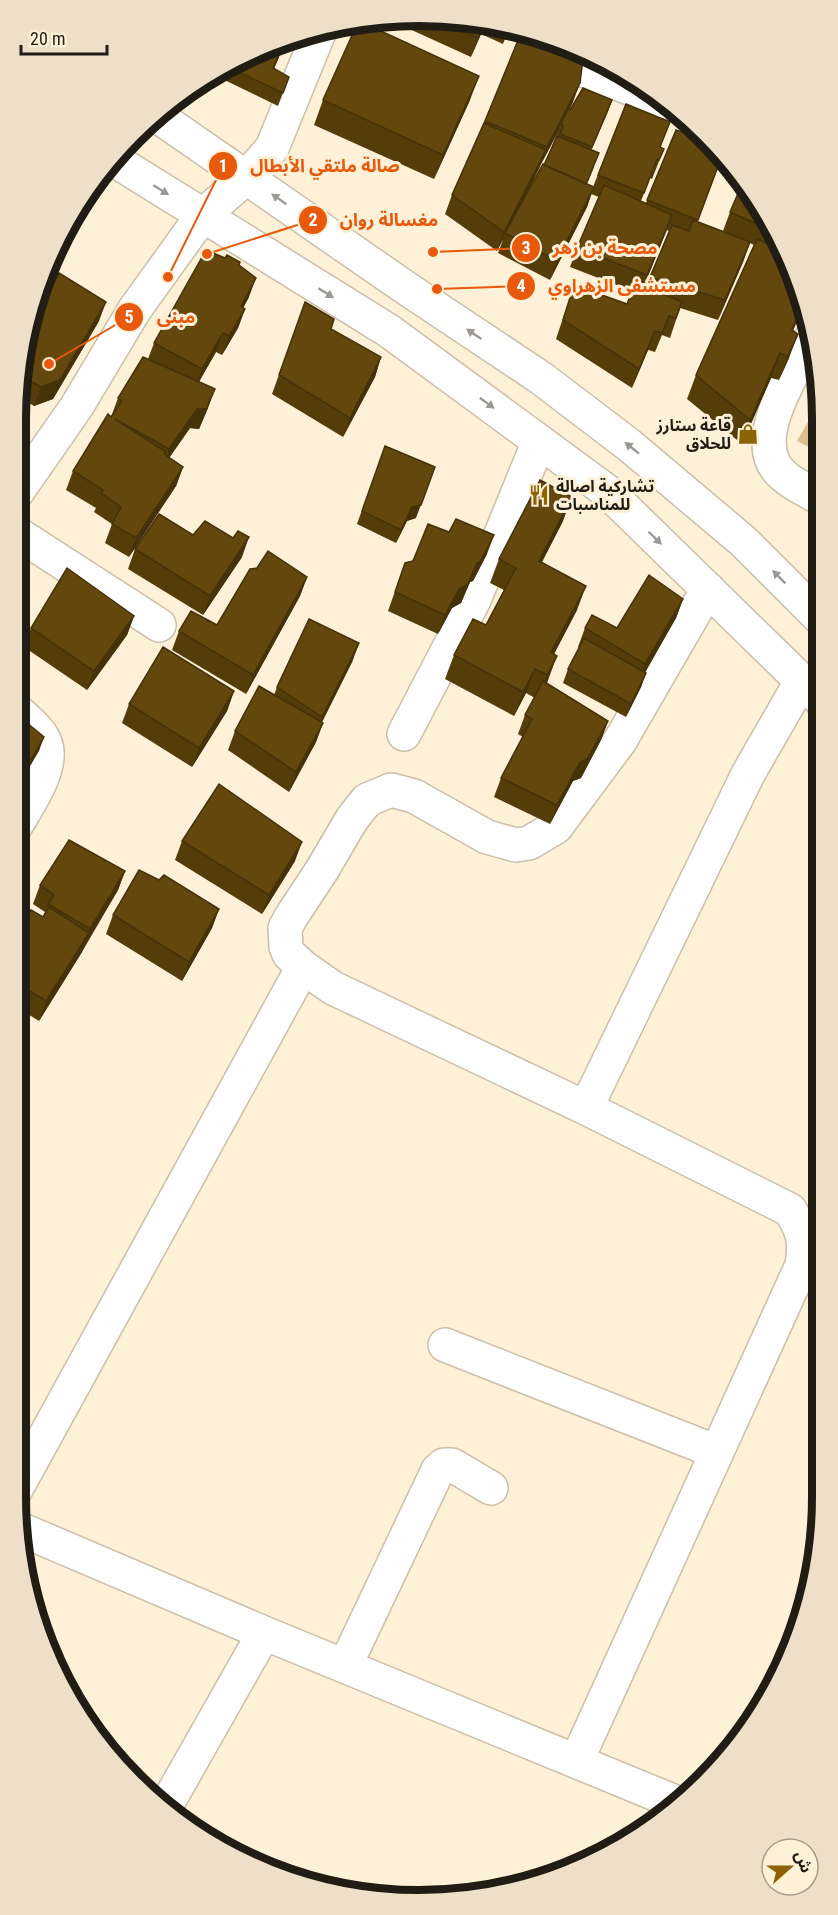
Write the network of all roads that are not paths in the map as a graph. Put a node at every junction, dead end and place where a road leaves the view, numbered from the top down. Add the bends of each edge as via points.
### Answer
1 (316, 39) edge
2 (542, 54) edge
3 (636, 91) edge
4 (163, 120) edge
5 (120, 164) edge
6 (247, 177) junction
7 (202, 216) junction
8 (806, 349) edge
9 (538, 441) junction
10 (26, 479) edge
11 (812, 493) edge
12 (26, 539) edge
13 (708, 589) junction
14 (812, 610) edge
15 (159, 625) dead end
16 (811, 690) edge
17 (26, 721) edge
18 (404, 734) dead end
19 (26, 806) edge
20 (303, 967) junction
21 (586, 1108) junction
22 (444, 1345) dead end
23 (717, 1452) junction
24 (26, 1471) edge
25 (491, 1488) dead end
26 (27, 1532) edge
27 (264, 1633) junction
28 (345, 1666) junction
29 (577, 1760) junction
30 (169, 1799) edge
31 (669, 1799) edge

1 - 6 street via 272,148
2 - 3 street
4 - 6 street
5 -> 7 street
6 - 7 street
14 -> 6 street via 744,542 629,445 541,378
7 -> 9 street via 389,331
7 - 10 street via 135,309 77,406
8 - 11 street via 773,413 768,436 770,456 783,476
9 -> 13 street via 608,492
9 - 18 street via 474,600
12 - 15 street
13 - 16 street
13 - 20 street via 620,741 556,827 529,843 516,845 486,837 414,796 391,790 367,800 285,928 289,954
16 - 21 street via 748,774
17 - 19 street via 44,740 48,752 45,771
20 - 21 street via 333,988
20 - 24 street
21 - 23 street via 790,1210 801,1228 805,1246 802,1265
22 - 23 street
23 - 29 street
25 - 28 street via 452,1465 438,1470
26 - 27 street
27 - 28 street
27 - 30 street
28 - 29 street
29 - 31 street

